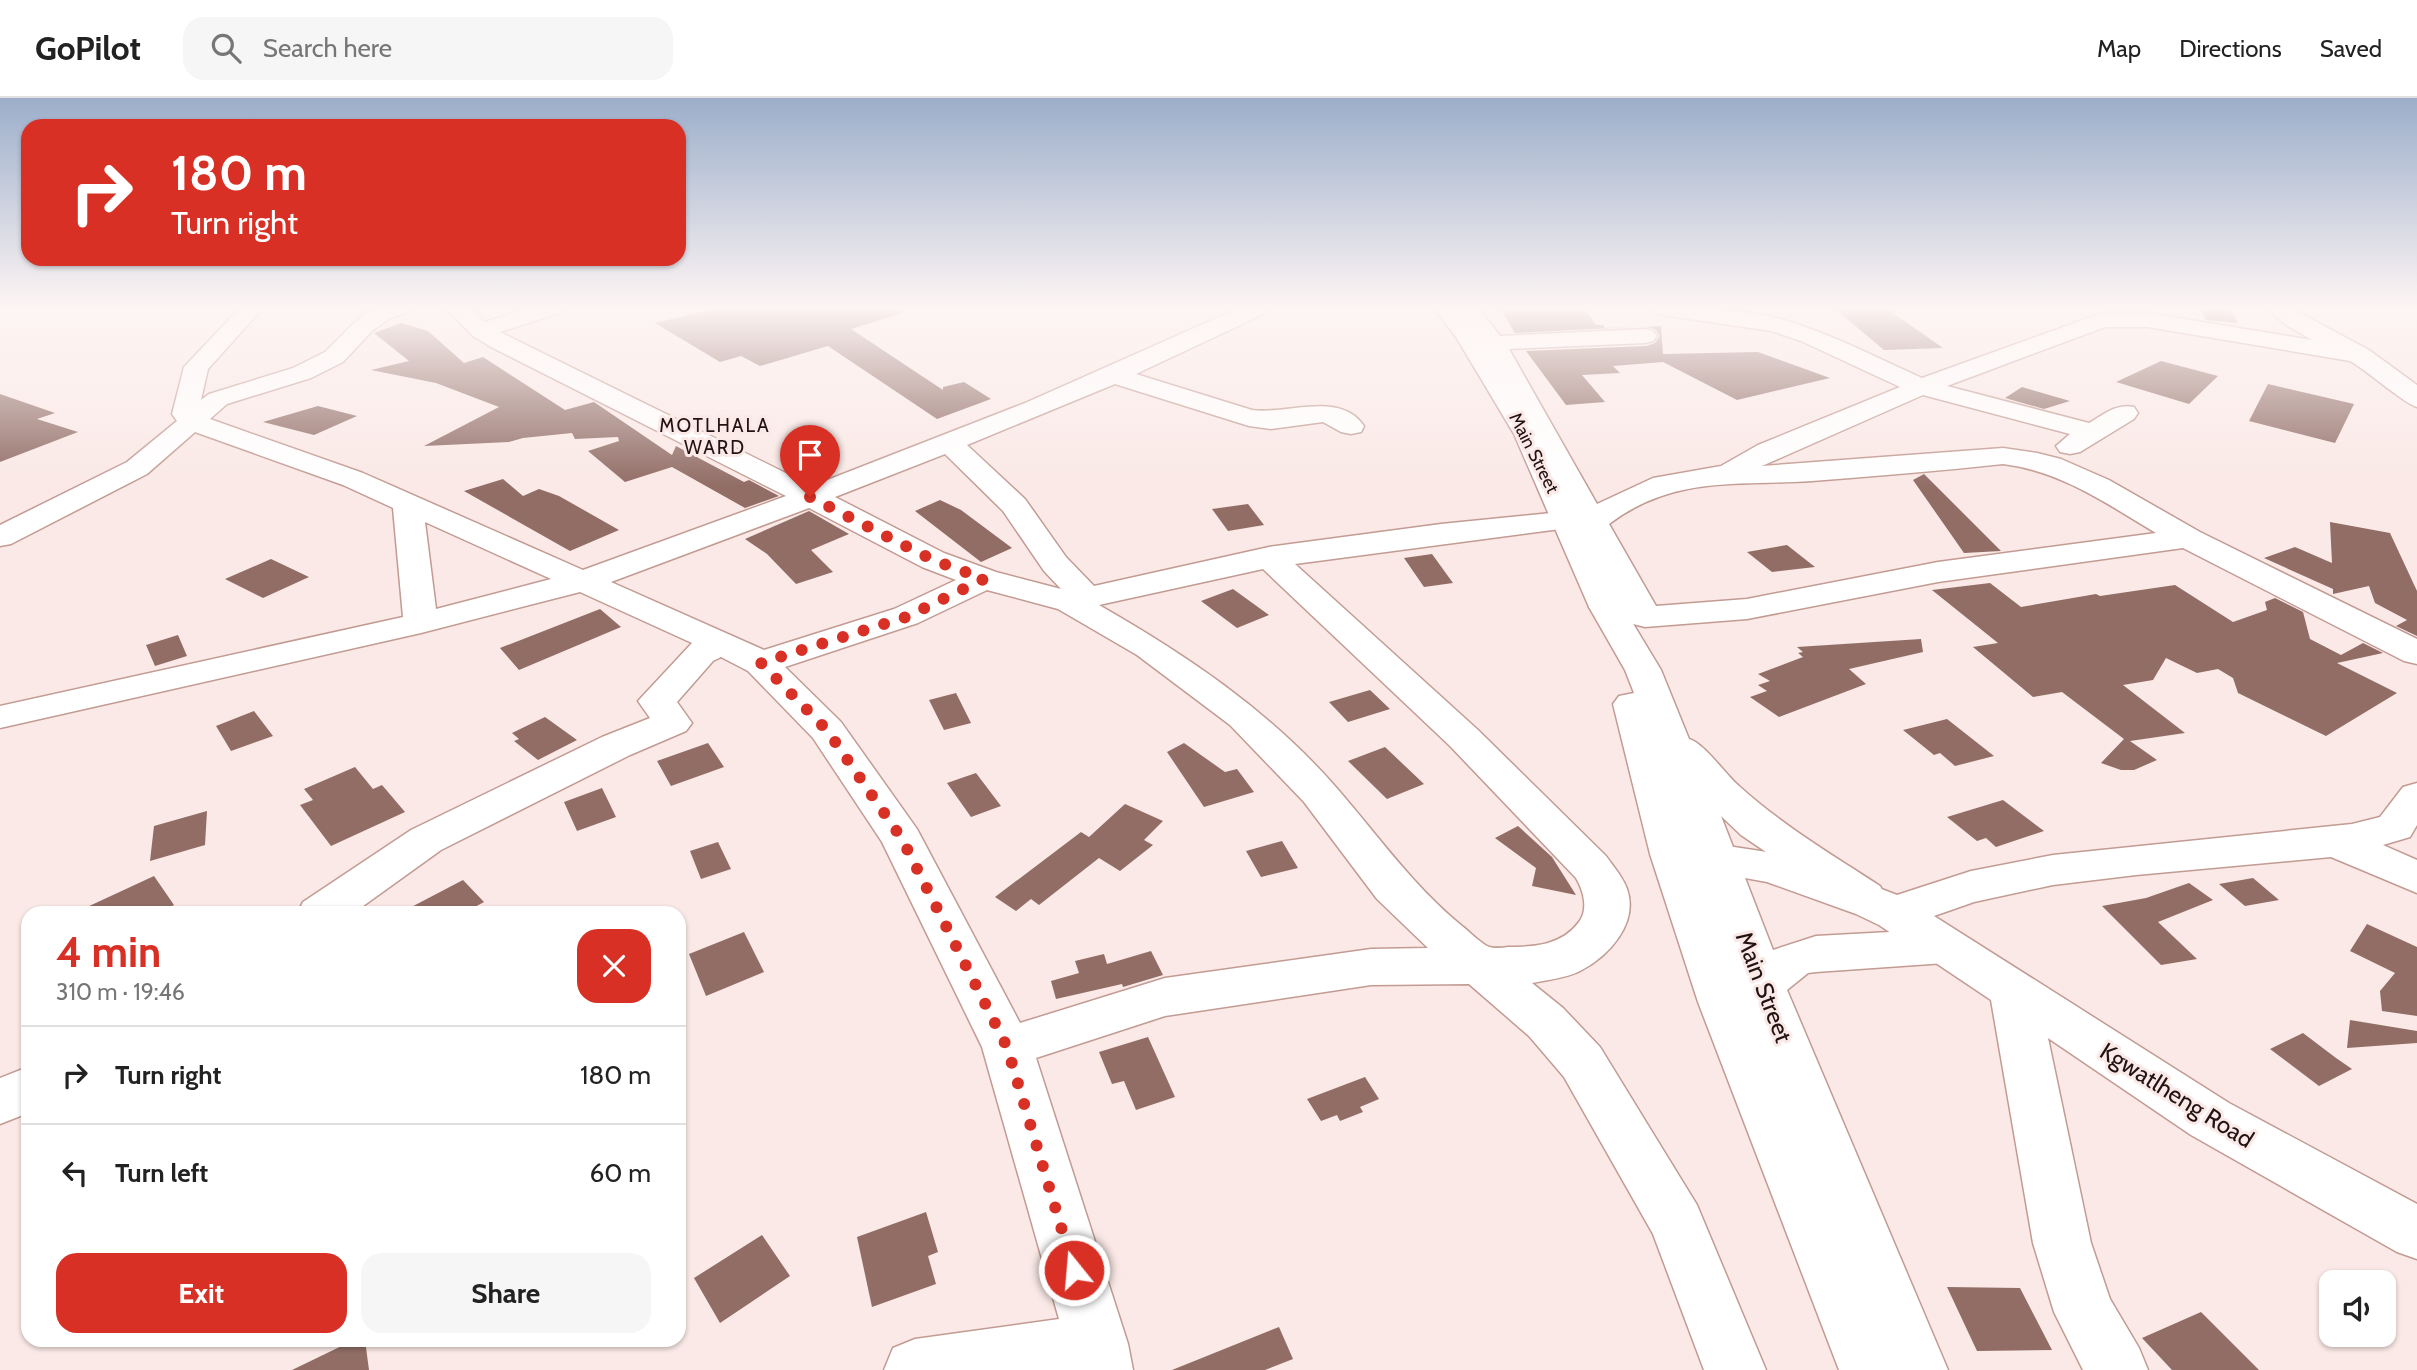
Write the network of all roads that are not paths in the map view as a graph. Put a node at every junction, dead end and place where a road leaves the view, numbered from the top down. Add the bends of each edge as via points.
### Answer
1 (196, 367) edge
2 (313, 367) edge
3 (562, 367) edge
4 (1130, 367) edge
5 (1486, 367) edge
6 (1504, 367) edge
7 (1878, 367) edge
8 (1974, 367) edge
9 (2379, 367) edge
10 (1114, 375) junction
11 (1921, 387) junction
12 (2417, 399) edge
13 (2125, 413) dead end
14 (193, 422) junction
15 (1842, 422) junction
16 (1351, 426) dead end
17 (2093, 432) junction
18 (947, 441) junction
19 (2044, 461) junction
20 (1839, 470) junction
21 (1728, 474) junction
22 (810, 497) junction
23 (408, 504) junction
24 (1578, 525) junction
25 (0, 537) edge
26 (2188, 538) junction
27 (1269, 557) junction
28 (984, 579) junction
29 (580, 582) junction
30 (1078, 599) junction
31 (1626, 612) junction
32 (421, 623) junction
33 (721, 643) junction
34 (2417, 653) edge
35 (761, 663) junction
36 (0, 716) edge
37 (1664, 724) junction
38 (2417, 796) edge
39 (2336, 842) junction
40 (1698, 866) junction
41 (2417, 878) edge
42 (1879, 905) junction
43 (331, 906) edge
44 (1945, 946) junction
45 (1479, 966) junction
46 (1761, 984) junction
47 (2014, 992) junction
48 (1007, 1047) junction
49 (21, 1092) edge
50 (0, 1102) edge
51 (2417, 1233) edge
52 (1100, 1357) edge
53 (915, 1370) edge
54 (1735, 1370) edge
55 (1870, 1370) edge
56 (1917, 1370) edge
57 (2117, 1370) edge

1 - 14 main road via 185,414
2 - 14 main road via 218,400
3 - 22 main road
4 - 10 main road
5 - 24 main road, Main Street
6 - 24 main road
7 - 11 main road
8 - 11 main road
9 - 12 main road
10 - 16 main road via 1249,418 1271,421 1327,413
10 - 18 main road
11 - 15 main road
11 - 17 main road
13 - 17 main road
14 - 23 main road via 353,479
14 - 25 main road via 137,468
15 - 20 main road
15 - 21 main road
17 - 19 main road
18 - 22 main road
18 - 30 main road via 1014,505
19 - 20 main road via 2003,456
19 - 26 main road
20 - 21 main road
21 - 24 main road via 1664,482
22 - 28 main road via 933,560
22 - 29 main road
23 - 29 main road
23 - 32 main road
24 - 27 main road via 1404,537
24 - 31 main road
24 - 31 main road, Main Street
26 - 31 main road via 1938,572 1747,609
26 - 34 main road
27 - 30 main road
27 - 45 main road via 1464,738 1591,867 1605,889 1607,918 1591,940 1563,959
28 - 30 main road
28 - 35 main road via 906,617
29 - 32 main road
29 - 33 main road
30 - 45 main road via 1243,717 1318,793 1393,888
31 - 37 main road, Main Street
31 - 40 main road, Main Street
32 - 36 main road
33 - 35 main road
33 - 43 main road via 700,653 657,701 673,723 616,746 426,840
35 - 48 main road via 827,730 902,839
37 - 40 main road, Main Street
37 - 42 main road via 1707,780 1756,825
38 - 39 main road via 2395,827
39 - 41 main road
39 - 42 main road via 2115,861
40 - 42 main road, Kgwatlheng Road via 1802,877
40 - 44 main road, Kgwatlheng Road via 1833,905
40 - 46 main road, Main Street
40 - 55 main road, Main Street via 1722,1002
42 - 44 main road, Kgwatlheng Road
44 - 46 main road via 1816,954 1794,959
44 - 47 main road, Kgwatlheng Road
45 - 48 main road via 1371,967 1165,997
45 - 54 main road via 1546,1022 1582,1062 1677,1223
46 - 56 main road, Main Street
47 - 51 main road, Kgwatlheng Road via 2210,1119
47 - 57 main road via 2062,1243 2084,1312
48 - 52 main road
49 - 50 main road
52 - 53 main road

